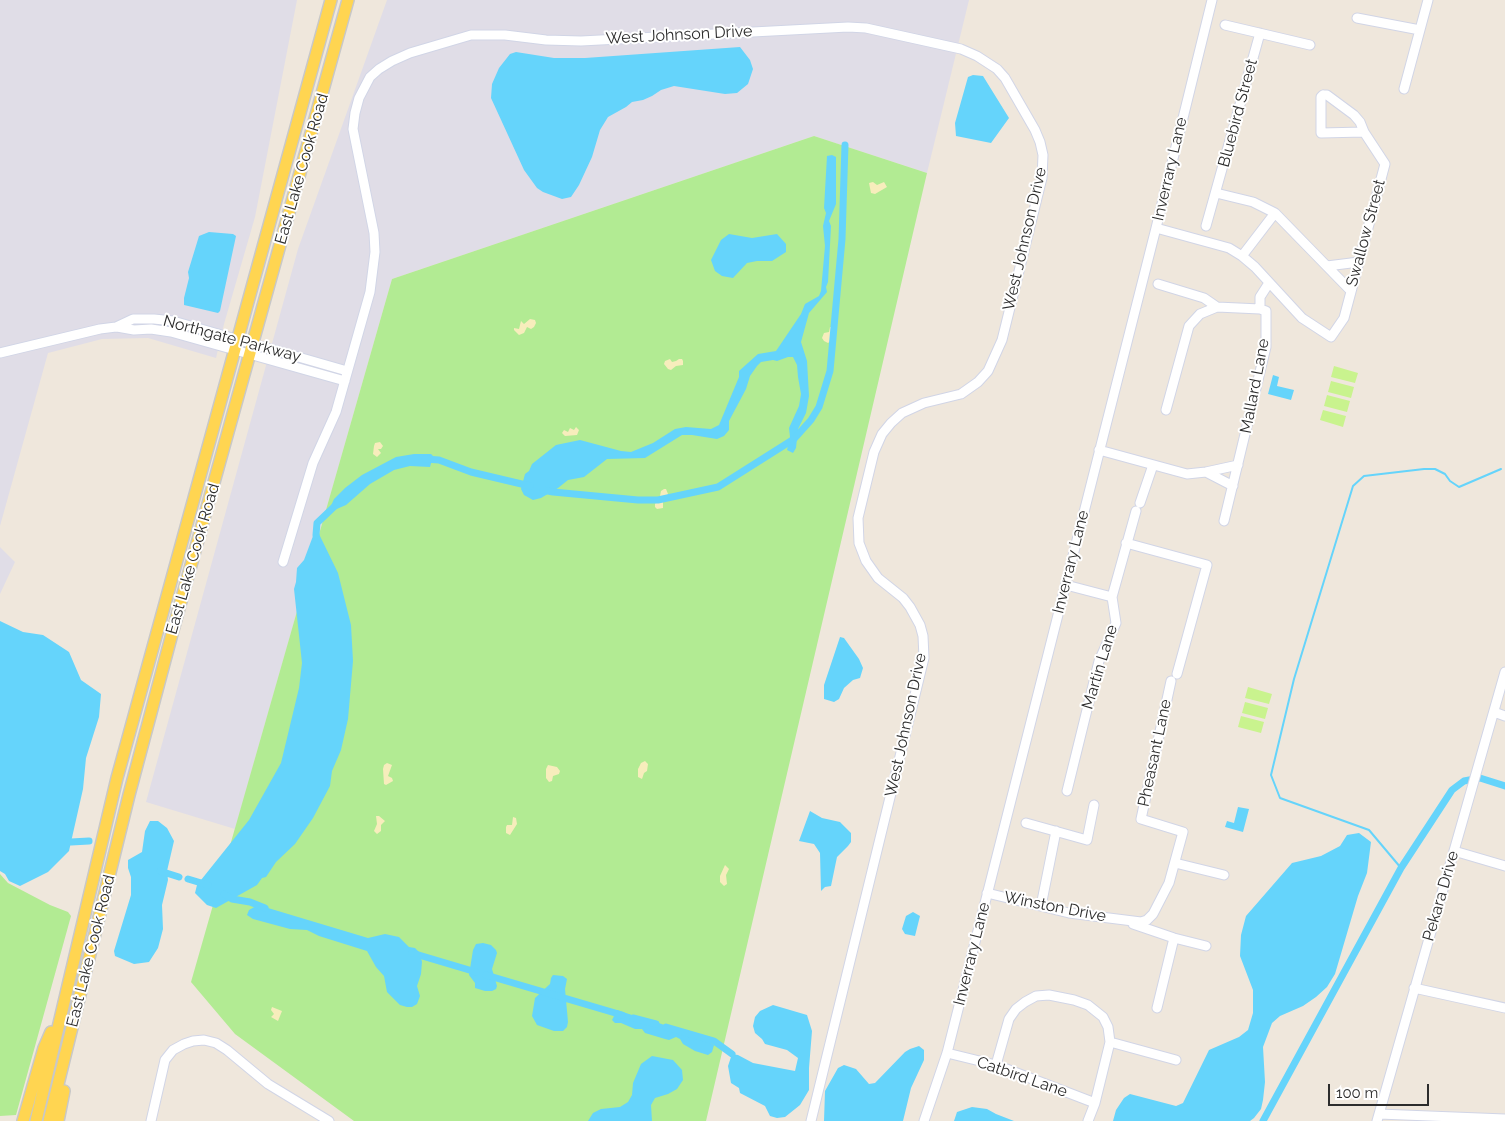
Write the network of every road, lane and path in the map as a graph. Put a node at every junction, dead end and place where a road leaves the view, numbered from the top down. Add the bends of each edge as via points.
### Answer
1 (331, 0) edge
2 (348, 0) edge
3 (1212, 0) edge
4 (1428, 0) edge
5 (1357, 18) dead end
6 (1226, 25) dead end
7 (1420, 30) junction
8 (1260, 33) junction
9 (1310, 45) dead end
10 (1404, 88) dead end
11 (1364, 132) junction
12 (1216, 193) junction
13 (1275, 213) junction
14 (1206, 226) dead end
15 (1156, 228) junction
16 (1242, 256) junction
17 (1358, 262) junction
18 (1327, 266) junction
19 (1269, 283) junction
20 (1158, 284) dead end
21 (1351, 291) junction
22 (1217, 307) junction
23 (1260, 309) junction
24 (236, 345) junction
25 (251, 349) junction
26 (0, 353) edge
27 (347, 371) junction
28 (345, 381) junction
29 (1166, 410) dead end
30 (1099, 450) junction
31 (1153, 465) junction
32 (1238, 465) junction
33 (1206, 472) junction
34 (1233, 486) junction
35 (1224, 521) dead end
36 (1126, 543) junction
37 (284, 562) dead end
38 (1066, 585) junction
39 (1112, 597) junction
40 (1505, 672) edge
41 (1178, 674) dead end
42 (1171, 682) dead end
43 (139, 695) junction
44 (154, 699) junction
45 (1494, 712) junction
46 (1505, 716) edge
47 (1067, 791) dead end
48 (1094, 805) dead end
49 (1026, 823) dead end
50 (1056, 831) junction
51 (1183, 832) joint
52 (1454, 851) junction
53 (1175, 863) junction
54 (1505, 866) edge
55 (1224, 875) dead end
56 (987, 893) junction
57 (1041, 906) junction
58 (1119, 919) junction
59 (1174, 938) junction
60 (1206, 946) dead end
61 (1414, 988) junction
62 (65, 998) junction
63 (1157, 1008) dead end
64 (1505, 1008) edge
65 (70, 1034) junction
66 (1110, 1042) junction
67 (947, 1053) junction
68 (1176, 1060) dead end
69 (996, 1065) junction
70 (1095, 1103) junction
71 (1378, 1117) edge
72 (1505, 1119) edge
73 (23, 1121) edge
74 (36, 1121) edge
75 (49, 1121) edge
76 (58, 1121) edge
77 (150, 1121) edge
78 (329, 1121) edge
79 (811, 1121) edge
80 (924, 1121) edge
81 (1088, 1121) edge

1 - 24 main road, East Lake Cook Road
2 - 25 main road, East Lake Cook Road
3 - 15 street, Inverrary Lane
4 - 7 street
5 - 7 street
6 - 8 street
7 - 10 street
8 - 9 street
8 - 12 street, Bluebird Street
11 - 11 street, Swallow Street via 1354,115 1323,95 1321,133
11 - 17 street, Swallow Street via 1385,164
12 - 13 street via 1253,202
12 - 14 street, Bluebird Street
13 - 16 street
13 - 18 street
15 - 16 street via 1229,248
15 - 30 street, Inverrary Lane
16 - 19 street
17 - 18 street
17 - 21 street, Swallow Street
18 - 21 street
19 - 21 street, Swallow Street via 1302,318 1331,337 1344,318
19 - 23 street via 1260,297
20 - 22 street via 1204,298
22 - 23 street
22 - 29 street via 1200,314 1189,326
23 - 32 street, Mallard Lane via 1266,311 1266,348
24 - 25 street, Northgate Parkway
24 - 26 street, Northgate Parkway via 171,332 116,327
24 - 43 main road, East Lake Cook Road
25 - 27 street, Northgate Parkway
25 - 28 street, Northgate Parkway
25 - 44 main road, East Lake Cook Road
27 - 28 street, West Johnson Drive
27 - 79 street, West Johnson Drive via 370,292 375,252 374,232 353,130 355,113 370,77 392,61 471,35 505,34 581,41 848,27 961,49 989,63 1005,78 1040,142 1043,170 1002,340 988,371 978,382 961,394 908,410 882,434 874,452 858,518 858,537 866,562 878,578 910,607 920,625 924,658
28 - 37 street, West Johnson Drive via 336,412 313,463
30 - 31 street
30 - 38 street, Inverrary Lane
31 - 33 street via 1187,474
31 - 36 street, Martin Lane
32 - 33 street
32 - 34 street
33 - 34 street
34 - 35 street
36 - 39 street, Martin Lane
36 - 41 street via 1207,565
38 - 39 street
38 - 56 street, Inverrary Lane
39 - 47 street, Martin Lane via 1116,623 1099,661
40 - 45 street, Pekara Drive
42 - 51 street, Pheasant Lane via 1141,819
43 - 44 main road
43 - 62 main road, East Lake Cook Road
44 - 65 main road, East Lake Cook Road
45 - 46 street
45 - 52 street, Pekara Drive
48 - 50 street via 1087,840
49 - 50 street
50 - 57 street
51 - 53 street, Winston Drive
52 - 54 street
52 - 61 street, Pekara Drive
53 - 55 street
53 - 58 street, Winston Drive via 1170,883 1153,914 1141,922
56 - 57 street, Winston Drive
56 - 67 street, Inverrary Lane
57 - 58 street, Winston Drive
58 - 59 street
59 - 60 street
59 - 63 street
61 - 64 street
61 - 71 street, Pekara Drive
62 - 73 main road via 44,1048
62 - 74 main road, East Lake Cook Road
65 - 75 main road, East Lake Cook Road
65 - 76 main road via 67,1079
66 - 68 street
66 - 69 street via 1103,1017 1088,1005 1049,995 1036,996 1016,1009 1009,1019
66 - 70 street
67 - 69 street, Catbird Lane
67 - 80 street, Inverrary Lane
69 - 70 street, Catbird Lane
70 - 81 street
71 - 72 street
77 - 78 street via 165,1060 173,1050 199,1040 216,1043 268,1084

